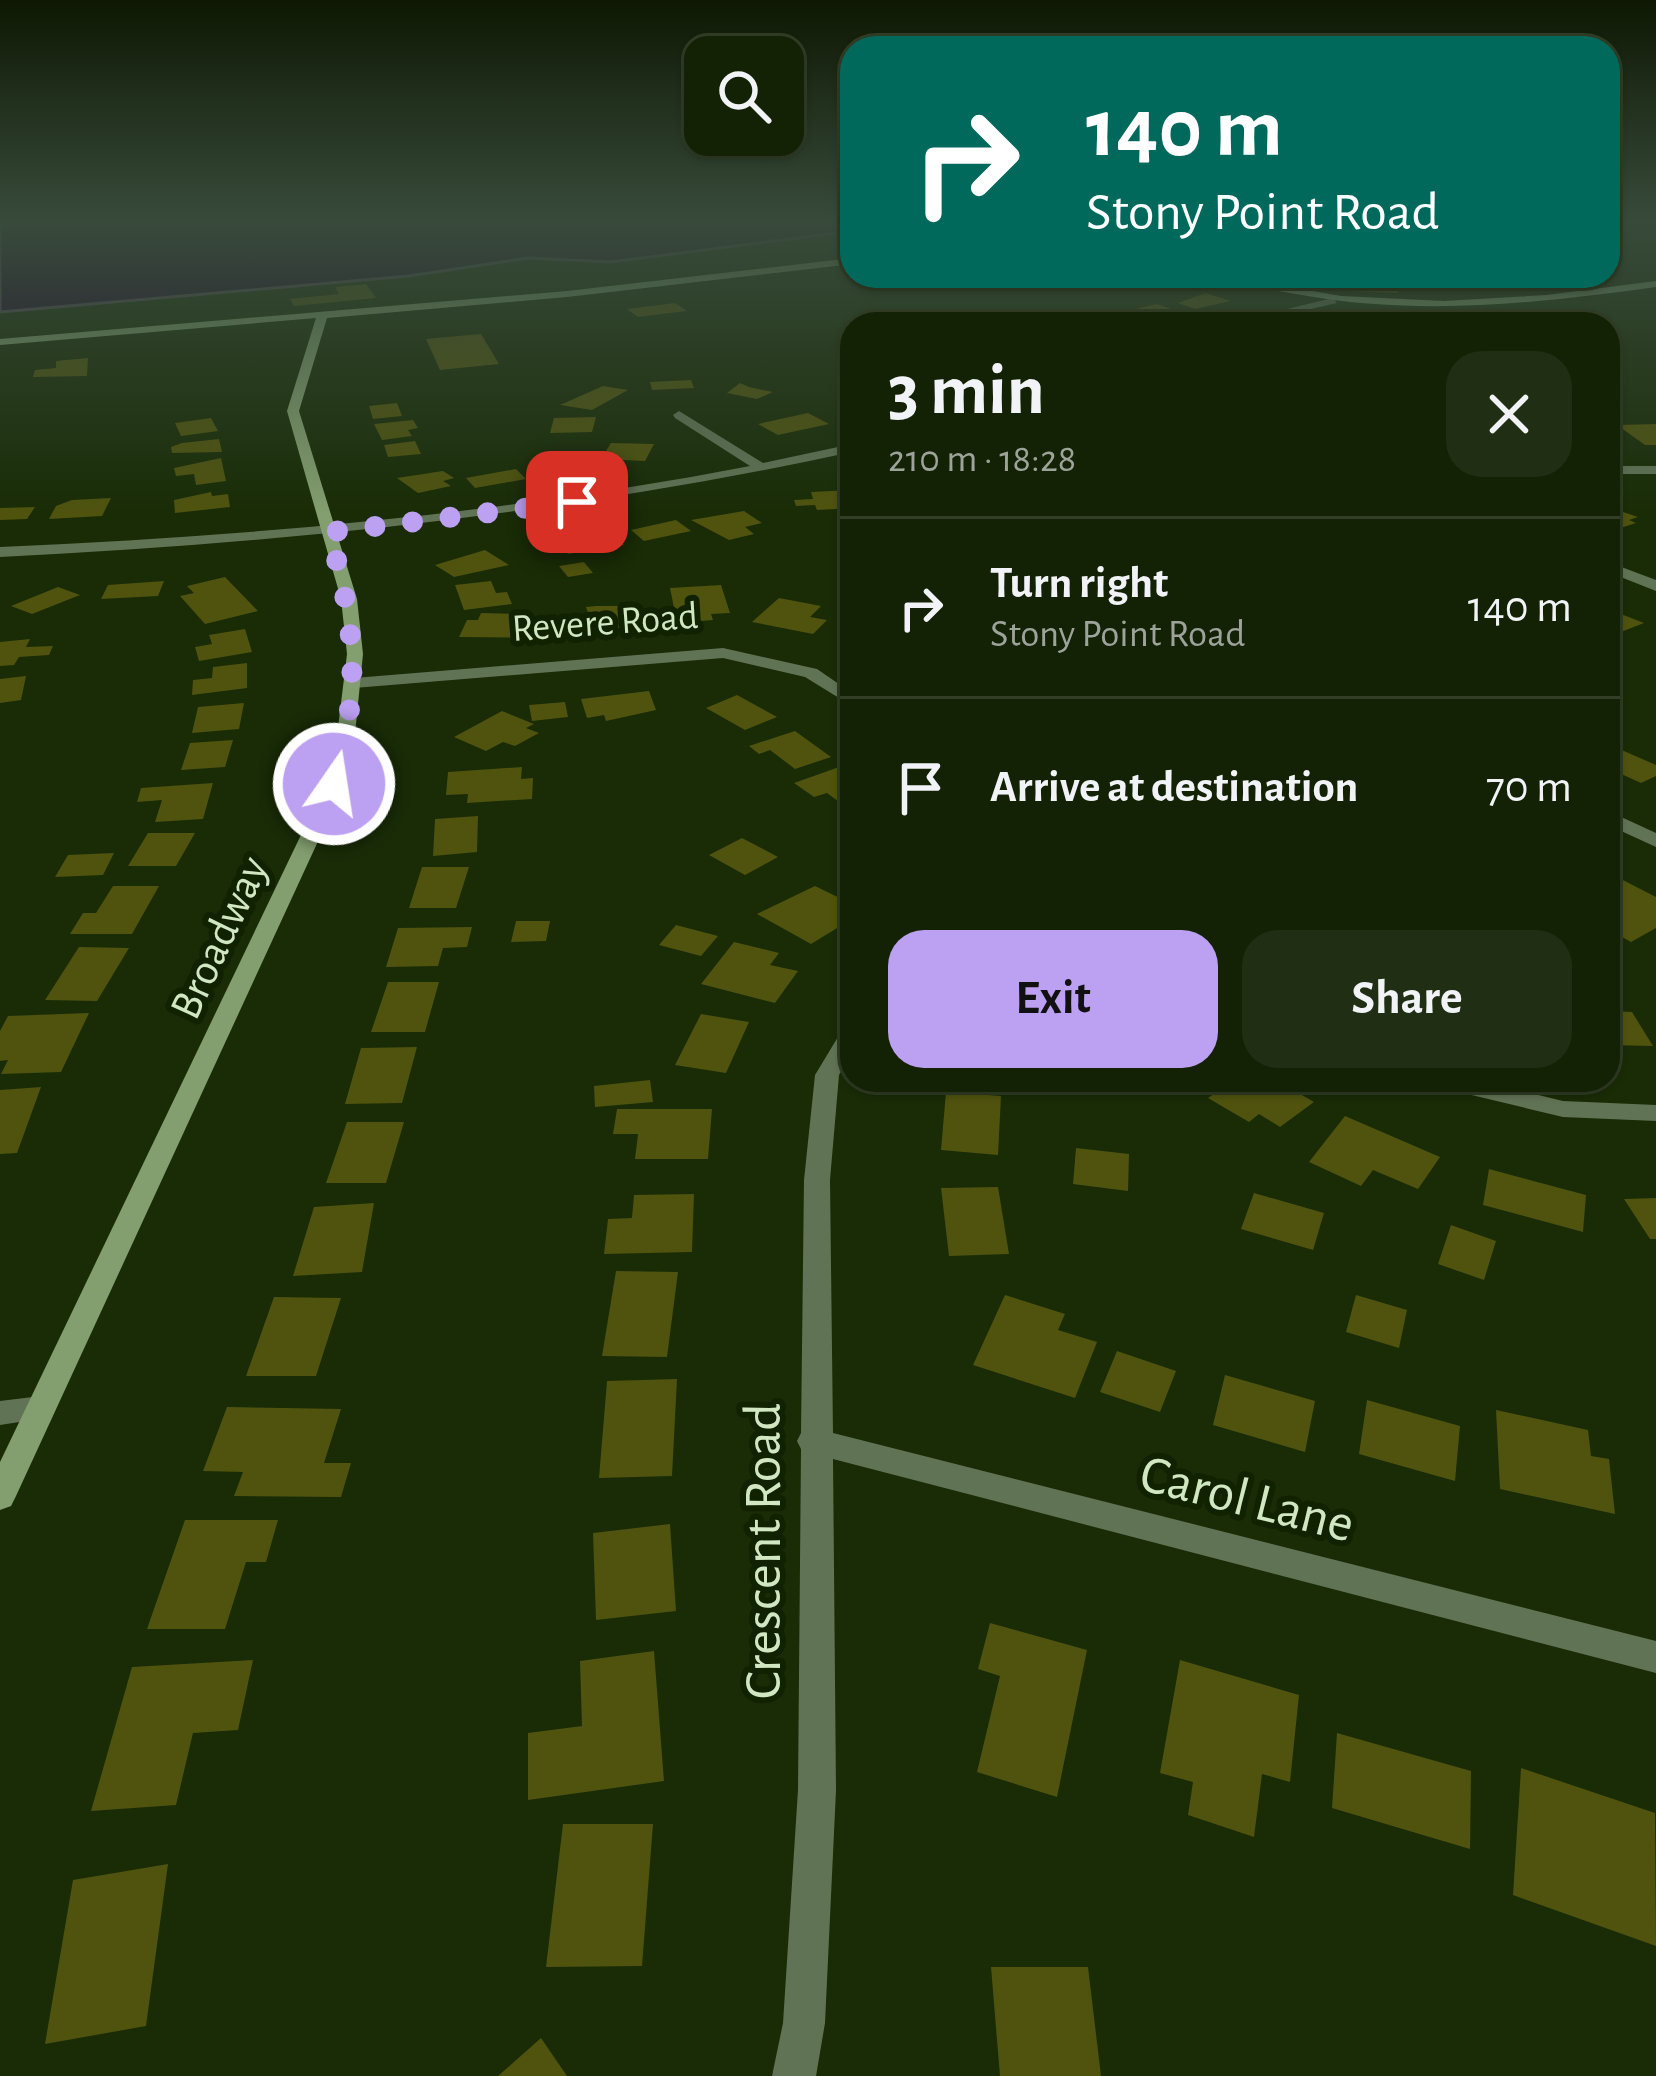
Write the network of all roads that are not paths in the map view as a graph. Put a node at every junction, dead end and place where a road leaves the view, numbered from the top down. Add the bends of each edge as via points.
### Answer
1 (262, 321) edge
2 (321, 321) edge
3 (0, 342) edge
4 (679, 415) dead end
5 (840, 451) edge
6 (762, 468) junction
7 (1620, 470) edge
8 (1656, 470) edge
9 (329, 532) junction
10 (0, 552) edge
11 (1620, 572) edge
12 (1656, 586) edge
13 (354, 683) junction
14 (840, 693) edge
15 (1620, 823) edge
16 (1656, 841) edge
17 (840, 1053) edge
18 (1493, 1092) edge
19 (1656, 1113) edge
20 (41, 1408) junction
21 (0, 1413) edge
22 (813, 1441) junction
23 (0, 1496) edge
24 (1656, 1658) edge
25 (794, 2076) edge

1 - 3 street
2 - 9 street, Broadway via 293,411
4 - 6 street
5 - 6 street
6 - 9 street via 596,500
7 - 8 street
9 - 10 street
9 - 13 street, Broadway via 349,599
11 - 12 street
13 - 14 street, Revere Road via 723,653 811,673
13 - 20 street, Broadway via 334,784
15 - 16 street
17 - 22 street, Crescent Road via 827,1075 817,1180
18 - 19 street via 1563,1109
20 - 21 street
20 - 23 street, Broadway
22 - 24 street, Carol Lane
22 - 25 street, Crescent Road via 817,1790

